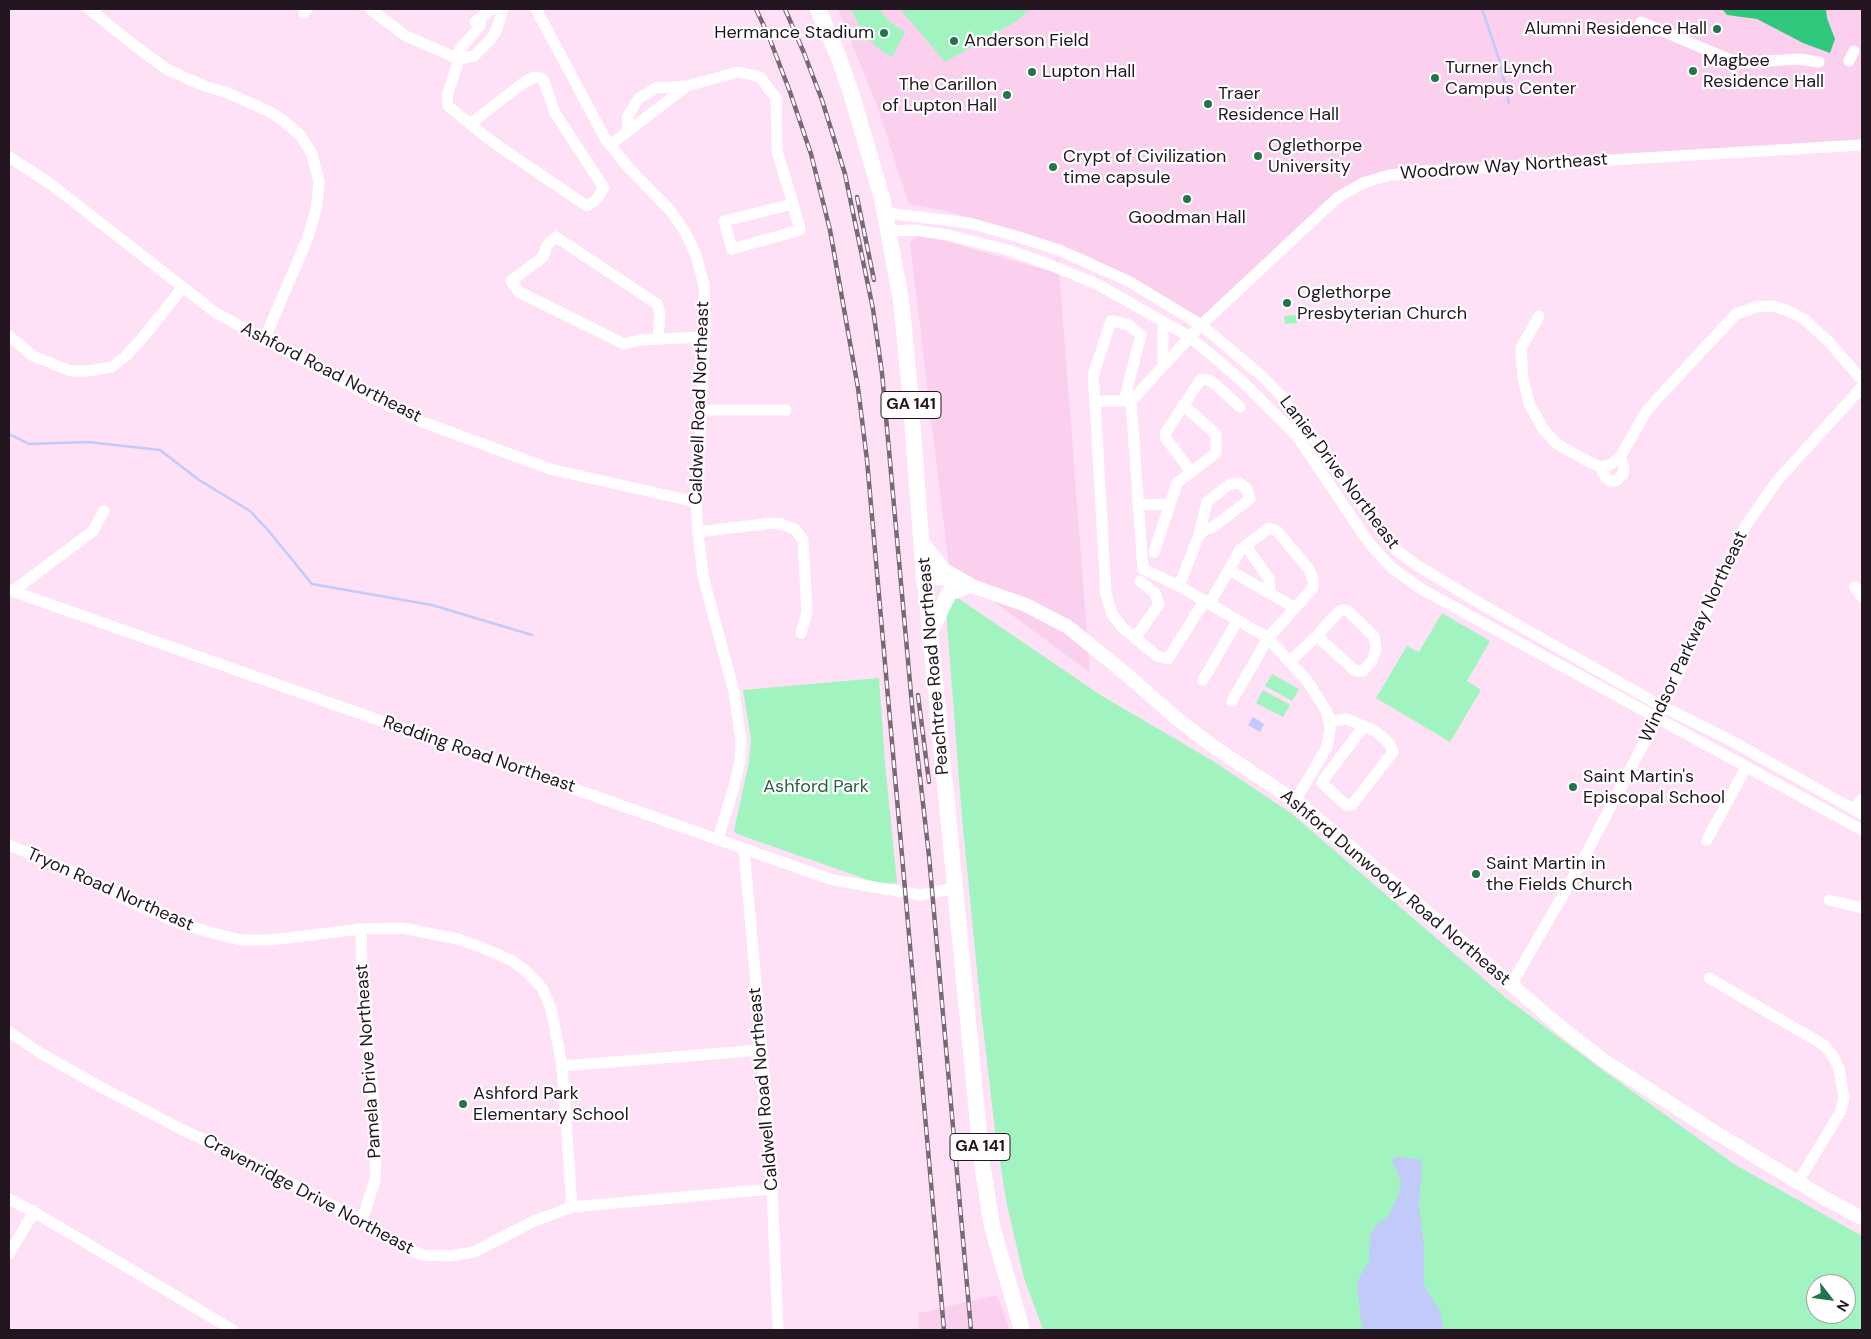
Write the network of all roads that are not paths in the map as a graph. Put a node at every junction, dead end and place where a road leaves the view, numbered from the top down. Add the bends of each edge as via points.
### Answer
1 (89, 9) edge
2 (370, 9) edge
3 (492, 9) edge
4 (503, 9) edge
5 (536, 9) edge
6 (818, 9) edge
7 (1641, 22) dead end
8 (459, 54) junction
9 (1819, 62) dead end
10 (683, 89) junction
11 (470, 124) junction
12 (630, 129) junction
13 (610, 145) junction
14 (1862, 145) edge
15 (9, 158) edge
16 (793, 204) junction
17 (886, 213) junction
18 (889, 231) junction
19 (182, 287) junction
20 (1539, 316) dead end
21 (1166, 323) junction
22 (1201, 325) junction
23 (9, 336) edge
24 (705, 337) junction
25 (1190, 337) junction
26 (1164, 338) junction
27 (658, 339) junction
28 (264, 340) junction
29 (1179, 349) junction
30 (1163, 366) junction
31 (1862, 380) edge
32 (1862, 387) edge
33 (1095, 401) junction
34 (1127, 401) junction
35 (1183, 406) junction
36 (1240, 407) dead end
37 (700, 410) junction
38 (786, 410) dead end
39 (1620, 457) junction
40 (1600, 466) junction
41 (1191, 472) junction
42 (696, 502) junction
43 (1170, 504) junction
44 (1138, 505) junction
45 (104, 511) dead end
46 (698, 532) junction
47 (1199, 535) junction
48 (923, 545) junction
49 (1246, 546) junction
50 (1154, 552) dead end
51 (1230, 570) junction
52 (924, 579) junction
53 (1140, 581) dead end
54 (969, 585) junction
55 (1179, 586) junction
56 (1855, 587) dead end
57 (11, 590) edge
58 (1270, 593) junction
59 (1862, 597) edge
60 (1208, 602) junction
61 (1295, 608) junction
62 (1238, 620) junction
63 (930, 632) junction
64 (801, 633) dead end
65 (1317, 636) junction
66 (1135, 638) junction
67 (1268, 638) junction
68 (1289, 662) junction
69 (1203, 680) dead end
70 (1232, 701) dead end
71 (1322, 704) junction
72 (1663, 707) junction
73 (1657, 719) junction
74 (1333, 722) junction
75 (1364, 726) junction
76 (1746, 767) junction
77 (1315, 769) junction
78 (1862, 799) edge
79 (1295, 802) junction
80 (1858, 812) edge
81 (1862, 830) edge
82 (718, 839) junction
83 (1707, 840) dead end
84 (9, 845) edge
85 (744, 849) junction
86 (955, 888) junction
87 (1829, 900) dead end
88 (1862, 908) edge
89 (361, 929) junction
90 (1709, 978) dead end
91 (1511, 985) junction
92 (9, 1032) edge
93 (762, 1050) junction
94 (562, 1066) junction
95 (1798, 1182) junction
96 (772, 1189) junction
97 (9, 1199) edge
98 (572, 1207) junction
99 (34, 1212) junction
100 (1862, 1218) edge
101 (362, 1221) junction
102 (9, 1254) edge
103 (233, 1330) edge
104 (778, 1330) edge
105 (1022, 1330) edge

1 - 28 street via 168,70 198,84 228,92 280,118 300,135 312,154 319,182 316,210 308,240
2 - 8 street via 406,36
3 - 8 street via 470,28 462,40
4 - 8 street via 491,39 474,56
5 - 13 street, Caldwell Road Northeast
6 - 17 highway, Peachtree Road Northeast / GA 141 via 852,96
7 - 9 street via 1738,63 1799,59
8 - 11 street via 447,96 448,106
10 - 12 street
10 - 12 street via 656,88 639,98 628,116
10 - 16 street via 738,72 760,77 776,98 777,151
11 - 11 street via 587,206 604,188 555,113 543,79 535,77 523,83
12 - 13 street
13 - 24 street, Caldwell Road Northeast via 670,210 685,232 696,255 704,285
14 - 22 street, Woodrow Way Northeast via 1426,171 1362,182 1337,198
15 - 19 street, Ashford Road Northeast via 63,194
16 - 16 street via 724,221 732,249 800,230
17 - 18 highway, Peachtree Road Northeast / GA 141
17 - 22 street, Lanier Drive Northeast via 969,223 1051,248 1130,282
18 - 21 street, Lanier Drive Northeast via 914,230 948,235 1008,250 1099,285
18 - 48 highway, Peachtree Road Northeast / GA 141 via 902,309
19 - 23 street via 138,343 112,367 71,371 33,356
19 - 28 street, Ashford Road Northeast via 216,312
20 - 40 street via 1522,348 1523,378 1529,403 1543,429 1557,444
21 - 25 street, Lanier Drive Northeast
21 - 26 street
22 - 25 street, Woodrow Way Northeast
22 - 72 street, Lanier Drive Northeast via 1283,398 1396,550 1481,604
24 - 27 street
24 - 37 street, Caldwell Road Northeast
25 - 29 street, Woodrow Way Northeast
25 - 73 street, Lanier Drive Northeast via 1241,380 1296,436 1369,543 1392,568 1423,590
26 - 29 street
26 - 30 street
27 - 27 street via 660,313 657,304 556,237 547,245 542,257 512,281 519,292 624,344
28 - 42 street, Ashford Road Northeast via 422,422 550,469
29 - 30 street, Woodrow Way Northeast
30 - 34 street, Woodrow Way Northeast
31 - 39 street via 1804,319 1774,306 1756,307 1736,314 1647,410
32 - 72 street, Windsor Parkway Northeast via 1777,480 1746,525
33 - 34 street
33 - 34 street via 1094,376 1112,321 1126,324 1141,335
33 - 66 street via 1106,594 1112,614
34 - 44 street
35 - 36 street via 1201,379 1205,379
35 - 41 street via 1166,432 1166,438
35 - 41 street via 1216,434 1216,453
37 - 38 street
37 - 42 street, Caldwell Road Northeast
39 - 40 street via 1610,465
39 - 40 street via 1624,468 1616,481 1606,478
41 - 43 street via 1176,482
42 - 46 street, Caldwell Road Northeast
43 - 44 street
43 - 50 street
44 - 55 street via 1143,569
45 - 57 street via 93,531
46 - 64 street via 772,523 796,530 803,540 807,612
46 - 82 street, Caldwell Road Northeast via 703,576 734,692 742,740 736,778
47 - 47 street via 1250,499 1247,489 1239,483 1230,484 1207,502
47 - 55 street
48 - 52 highway, Peachtree Road Northeast / GA 141
48 - 54 highway via 944,571
49 - 51 street via 1240,550
49 - 58 street via 1269,579
49 - 61 street via 1269,528 1274,529 1308,568 1313,588
51 - 58 street
51 - 60 street
52 - 54 main road, Ashford Dunwoody Road Northeast via 944,578
52 - 63 highway, Peachtree Road Northeast / GA 141
53 - 66 street via 1155,593 1159,604
54 - 63 highway via 949,593
54 - 79 main road, Ashford Dunwoody Road Northeast via 1026,605 1068,627 1204,740
55 - 60 street
56 - 59 street
57 - 82 street, Redding Road Northeast
58 - 61 street
60 - 62 street
60 - 66 street via 1168,659 1157,656
61 - 67 street
62 - 67 street
62 - 69 street
63 - 86 highway, Peachtree Road Northeast / GA 141
65 - 65 street via 1339,611 1348,611 1374,636 1376,649 1372,661 1363,671 1358,671
65 - 68 street
67 - 68 street
67 - 70 street
68 - 71 street via 1308,682
71 - 74 street
71 - 77 street via 1329,720 1329,738
72 - 73 street, Windsor Parkway Northeast
72 - 80 street, Lanier Drive Northeast via 1728,739
73 - 76 street, Lanier Drive Northeast
73 - 91 street, Windsor Parkway Northeast via 1578,869
74 - 75 street via 1347,719
74 - 77 street via 1333,746
75 - 75 street via 1322,784 1346,805 1352,805 1393,752 1389,743
76 - 81 street, Lanier Drive Northeast
76 - 83 street
77 - 79 street
78 - 80 street
79 - 91 main road, Ashford Dunwoody Road Northeast
82 - 85 street, Redding Road Northeast
84 - 89 street, Tryon Road Northeast via 142,907 213,934 241,940 270,940
85 - 86 street, Redding Road Northeast via 833,880 921,895
85 - 93 street, Caldwell Road Northeast
86 - 105 highway, Peachtree Road Northeast / GA 141 via 982,1164 992,1226
87 - 88 street
89 - 94 street, Tryon Road Northeast via 402,928 458,939 511,960 542,988 551,1008
89 - 101 street, Pamela Drive Northeast via 376,1151 376,1180
90 - 95 street via 1824,1046 1840,1068 1844,1098 1841,1111
91 - 95 main road, Ashford Dunwoody Road Northeast via 1606,1062
92 - 101 street, Cravenridge Drive Northeast via 99,1086
93 - 94 street
93 - 96 street, Caldwell Road Northeast
94 - 98 street, Tryon Road Northeast
95 - 100 main road, Ashford Dunwoody Road Northeast
96 - 98 street, Cravenridge Drive Northeast
96 - 104 street, Caldwell Road Northeast
97 - 99 street
98 - 101 street, Cravenridge Drive Northeast via 534,1221 474,1252 449,1256 423,1255 405,1248
99 - 102 street
99 - 103 street

